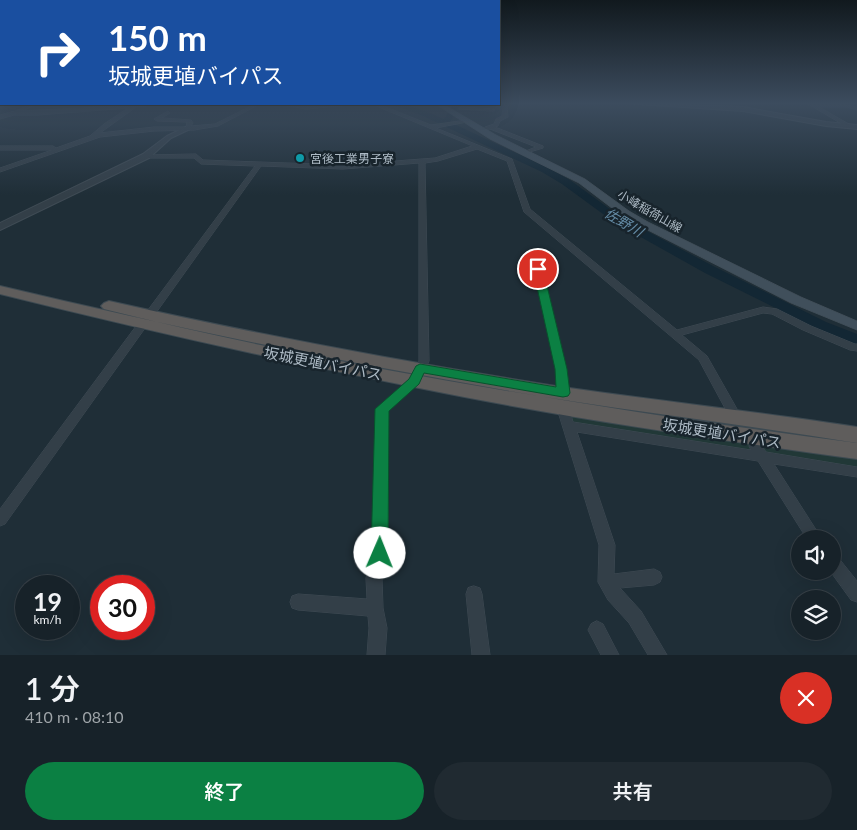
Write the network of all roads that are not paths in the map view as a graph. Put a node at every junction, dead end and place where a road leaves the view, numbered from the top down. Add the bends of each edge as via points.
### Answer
1 (97, 134) edge
2 (120, 134) edge
3 (176, 134) edge
4 (452, 134) edge
5 (493, 134) edge
6 (499, 134) edge
7 (92, 138) junction
8 (480, 146) junction
9 (0, 148) edge
10 (61, 148) junction
11 (525, 153) junction
12 (146, 156) junction
13 (422, 162) junction
14 (259, 164) junction
15 (0, 170) edge
16 (0, 227) edge
17 (538, 269) dead end
18 (0, 279) edge
19 (0, 290) edge
20 (145, 320) junction
21 (857, 326) edge
22 (675, 334) junction
23 (856, 350) edge
24 (417, 375) junction
25 (564, 400) junction
26 (732, 409) dead end
27 (568, 426) junction
28 (857, 435) edge
29 (755, 446) dead end
30 (857, 452) edge
31 (765, 458) junction
32 (857, 472) edge
33 (0, 520) edge
34 (808, 530) edge
35 (841, 572) edge
36 (654, 577) dead end
37 (606, 582) junction
38 (474, 594) dead end
39 (857, 594) edge
40 (298, 602) dead end
41 (374, 608) junction
42 (597, 630) dead end
43 (376, 655) edge
44 (481, 655) edge
45 (610, 655) edge
46 (658, 655) edge

1 - 7 street
2 - 7 street
3 - 12 street
4 - 8 street
5 - 11 main road, 小峰稲荷山線
6 - 11 street via 541,147
7 - 10 street
8 - 13 street
8 - 22 street via 510,160 527,210
9 - 10 street
10 - 15 street
11 - 21 main road, 小峰稲荷山線 via 582,181 651,228 796,300
12 - 14 street via 196,156 202,162
12 - 16 street
13 - 14 street via 343,168
13 - 24 street via 424,361
14 - 20 street
17 - 25 street via 561,369
18 - 20 highway, 坂城更埴バイパス
19 - 20 highway, 坂城更埴バイパス
20 - 24 highway, 坂城更埴バイパス
20 - 33 street
22 - 23 street via 763,310 774,311
22 - 26 street via 703,358
24 - 25 highway, 坂城更埴バイパス
24 - 41 street via 382,409 380,553 374,578
25 - 27 street
25 - 28 highway, 坂城更埴バイパス
25 - 30 highway, 坂城更埴バイパス via 760,439
27 - 31 street
27 - 37 street via 607,545
29 - 31 street
31 - 32 street
31 - 34 street
35 - 39 street
36 - 37 street
37 - 46 street via 635,617
38 - 44 street
40 - 41 street
41 - 43 street via 378,628
42 - 45 street

